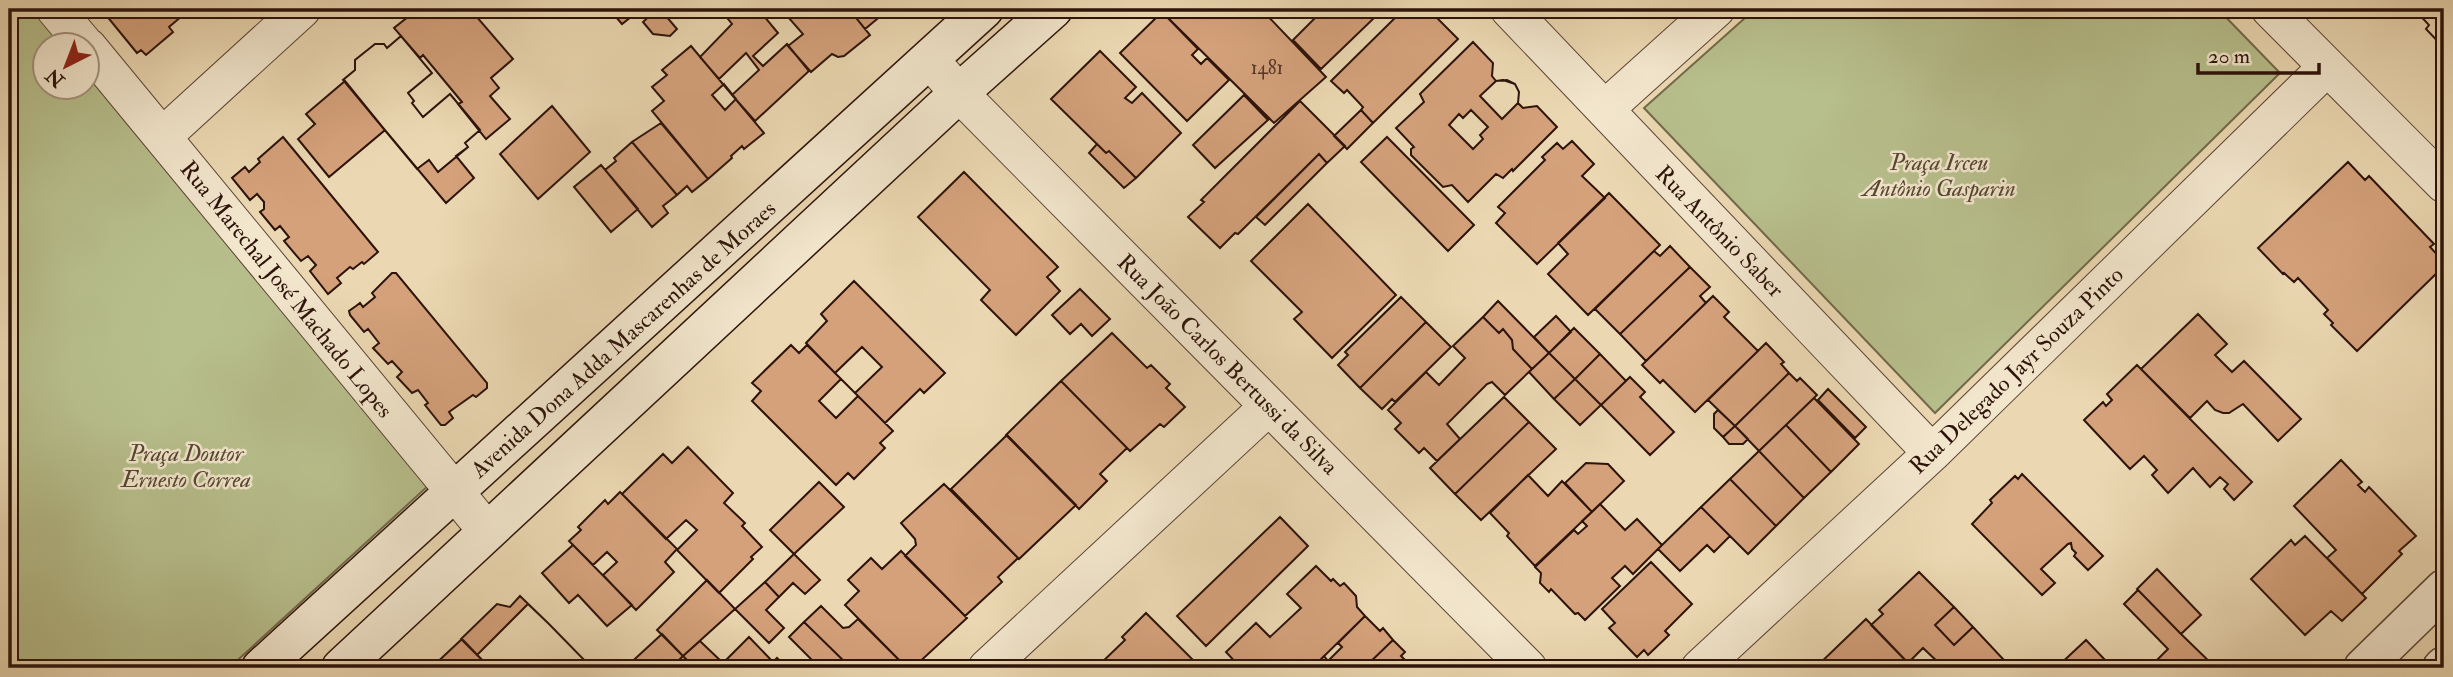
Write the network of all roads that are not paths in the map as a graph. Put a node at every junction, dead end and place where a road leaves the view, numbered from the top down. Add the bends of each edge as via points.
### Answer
1 (55, 9) edge
2 (302, 9) edge
3 (984, 9) edge
4 (1053, 9) edge
5 (1509, 9) edge
6 (1716, 9) edge
7 (2270, 9) edge
8 (75, 32) edge
9 (929, 59) junction
10 (102, 64) edge
11 (2327, 67) junction
12 (959, 93) junction
13 (1605, 109) junction
14 (163, 136) junction
15 (2444, 184) edge
16 (1269, 406) junction
17 (1931, 453) junction
18 (454, 493) junction
19 (487, 531) junction
20 (2444, 589) edge
21 (261, 668) edge
22 (341, 668) edge
23 (987, 668) edge
24 (1528, 668) edge
25 (1700, 668) edge
26 (2363, 668) edge

1 - 8 street, Rua Marechal José Machado Lopes
2 - 14 street
3 - 9 main road, Avenida Dona Adda Mascarenhas de Moraes
4 - 12 main road, Avenida Dona Adda Mascarenhas de Moraes
5 - 13 street, Rua Antônio Saber
6 - 13 street
7 - 11 street
9 - 12 street, Rua João Carlos Bertussi da Silva
9 - 18 main road, Avenida Dona Adda Mascarenhas de Moraes
10 - 14 street, Rua Marechal José Machado Lopes
11 - 15 street
11 - 17 street, Rua Delegado Jayr Souza Pinto
12 - 16 street, Rua João Carlos Bertussi da Silva
12 - 19 main road, Avenida Dona Adda Mascarenhas de Moraes
13 - 17 street, Rua Antônio Saber
14 - 18 street, Rua Marechal José Machado Lopes
16 - 23 street
16 - 24 street, Rua João Carlos Bertussi da Silva
17 - 25 street, Rua Delegado Jayr Souza Pinto
18 - 19 street, Rua Marechal José Machado Lopes
18 - 21 main road, Avenida Dona Adda Mascarenhas de Moraes
19 - 22 main road, Avenida Dona Adda Mascarenhas de Moraes
20 - 26 main road

